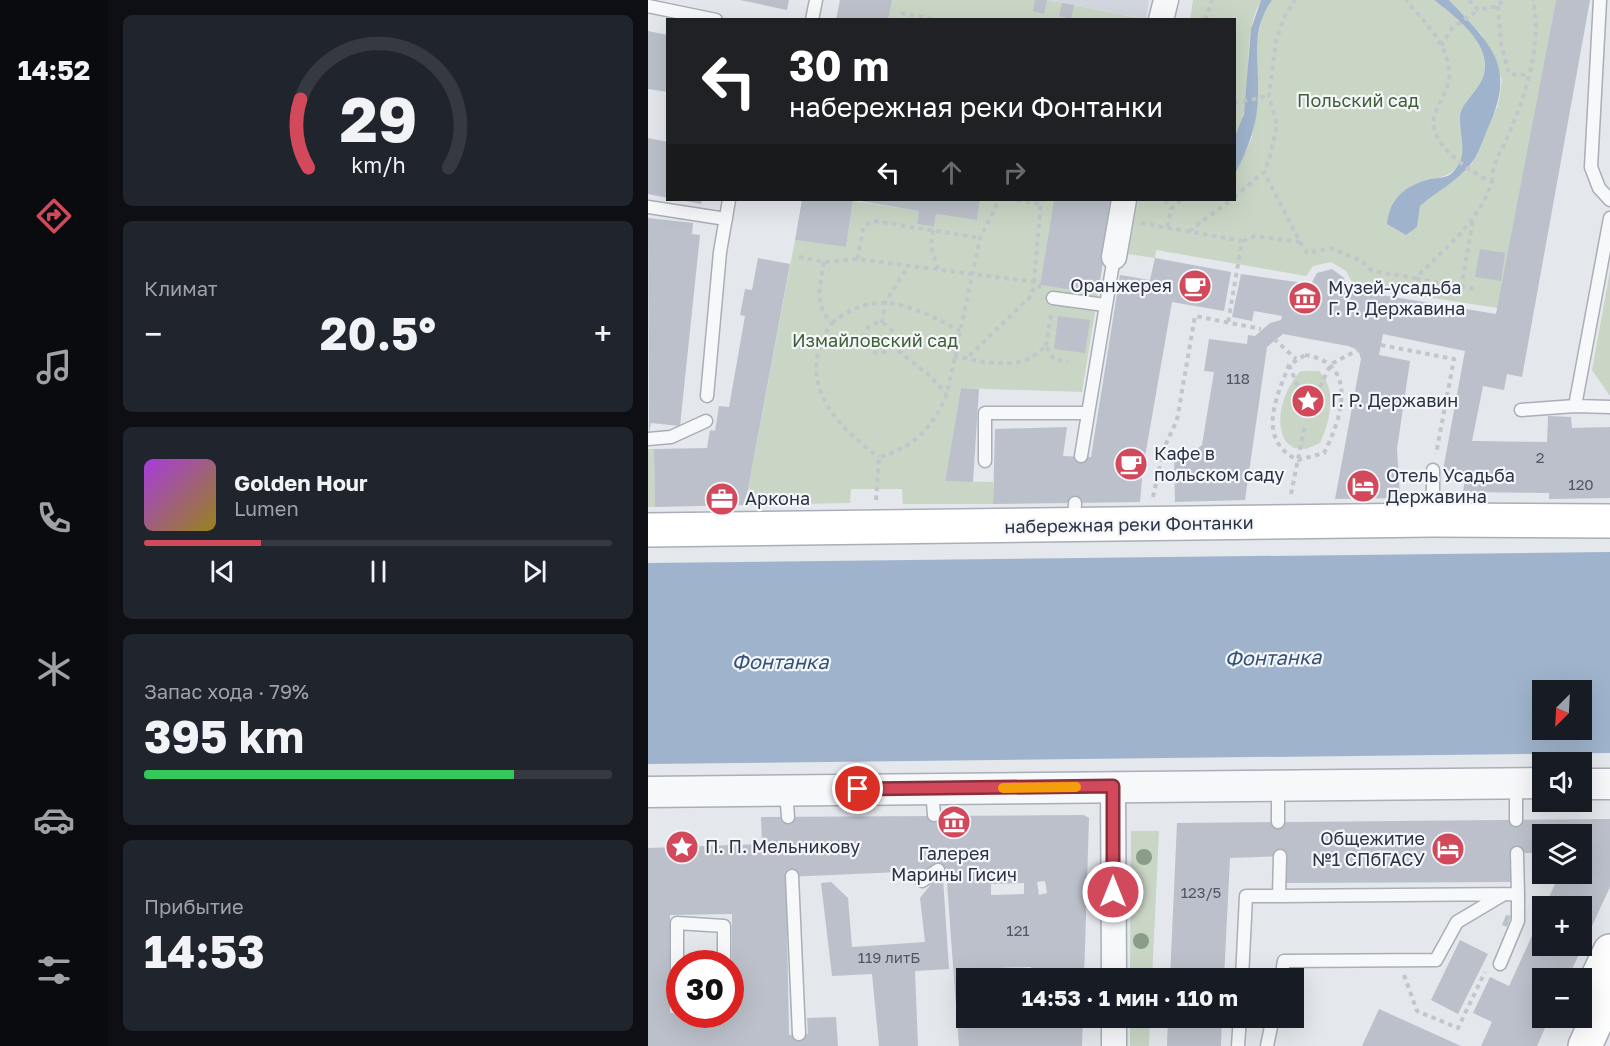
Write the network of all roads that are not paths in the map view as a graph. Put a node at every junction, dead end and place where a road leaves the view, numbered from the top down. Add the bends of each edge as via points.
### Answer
1 (816, 0) edge
2 (1600, 0) edge
3 (648, 6) edge
4 (706, 18) edge
5 (812, 18) edge
6 (1610, 200) edge
7 (729, 201) edge
8 (1124, 201) edge
9 (648, 207) edge
10 (1610, 218) edge
11 (726, 219) junction
12 (1114, 257) joint
13 (1053, 298) road end
14 (1105, 305) junction
15 (707, 396) dead end
16 (1575, 406) junction
17 (1610, 407) edge
18 (1521, 410) dead end
19 (1088, 413) junction
20 (706, 421) dead end
21 (648, 439) edge
22 (1081, 456) dead end
23 (985, 461) dead end
24 (1433, 470) road end
25 (1433, 520) junction
26 (1610, 521) edge
27 (648, 530) edge
28 (1529, 783) edge
29 (1592, 783) edge
30 (1610, 784) edge
31 (1278, 785) junction
32 (1113, 786) junction
33 (648, 792) edge
34 (1516, 820) dead end
35 (1278, 822) dead end
36 (1517, 853) dead end
37 (1280, 856) dead end
38 (938, 870) dead end
39 (792, 876) dead end
40 (922, 881) dead end
41 (1504, 894) junction
42 (1518, 894) junction
43 (1280, 896) junction
44 (677, 950) edge
45 (724, 950) edge
46 (1610, 951) edge
47 (1500, 964) road end
48 (1114, 968) edge
49 (1242, 968) edge
50 (1283, 968) edge
51 (1592, 989) edge
52 (1610, 992) edge
53 (1114, 1028) edge
54 (1239, 1028) edge
55 (1271, 1028) edge
56 (1574, 1028) edge
57 (799, 1034) dead end
58 (1114, 1046) edge
59 (1238, 1046) edge
60 (1267, 1046) edge
61 (1565, 1046) edge
62 (1585, 1046) edge

1 - 5 lane
2 - 6 lane via 1592,167 1599,188
3 - 4 lane
7 - 11 lane
8 - 12 street
9 - 11 lane
10 - 16 lane
11 - 15 lane
12 - 14 lane
13 - 14 lane
14 - 19 lane
16 - 17 lane
16 - 18 lane
19 - 22 lane
19 - 23 lane via 985,413
20 - 21 lane via 671,437
24 - 25 lane
25 - 26 main road, набережная реки Фонтанки
25 - 27 main road, набережная реки Фонтанки via 1074,514
28 - 31 street
28 - 34 lane
29 - 30 street
31 - 32 street
31 - 35 lane
32 - 33 street via 933,802 787,804
32 - 48 street
36 - 42 lane
37 - 43 lane
38 - 40 lane
39 - 57 lane
41 - 42 lane
41 - 43 lane
41 - 50 lane via 1457,922 1436,960 1284,961
42 - 47 lane via 1518,921
43 - 49 lane via 1246,896
44 - 45 lane via 677,923 724,926
46 - 51 main road
52 - 62 main road
53 - 58 street
54 - 59 lane
55 - 60 lane
56 - 61 main road

